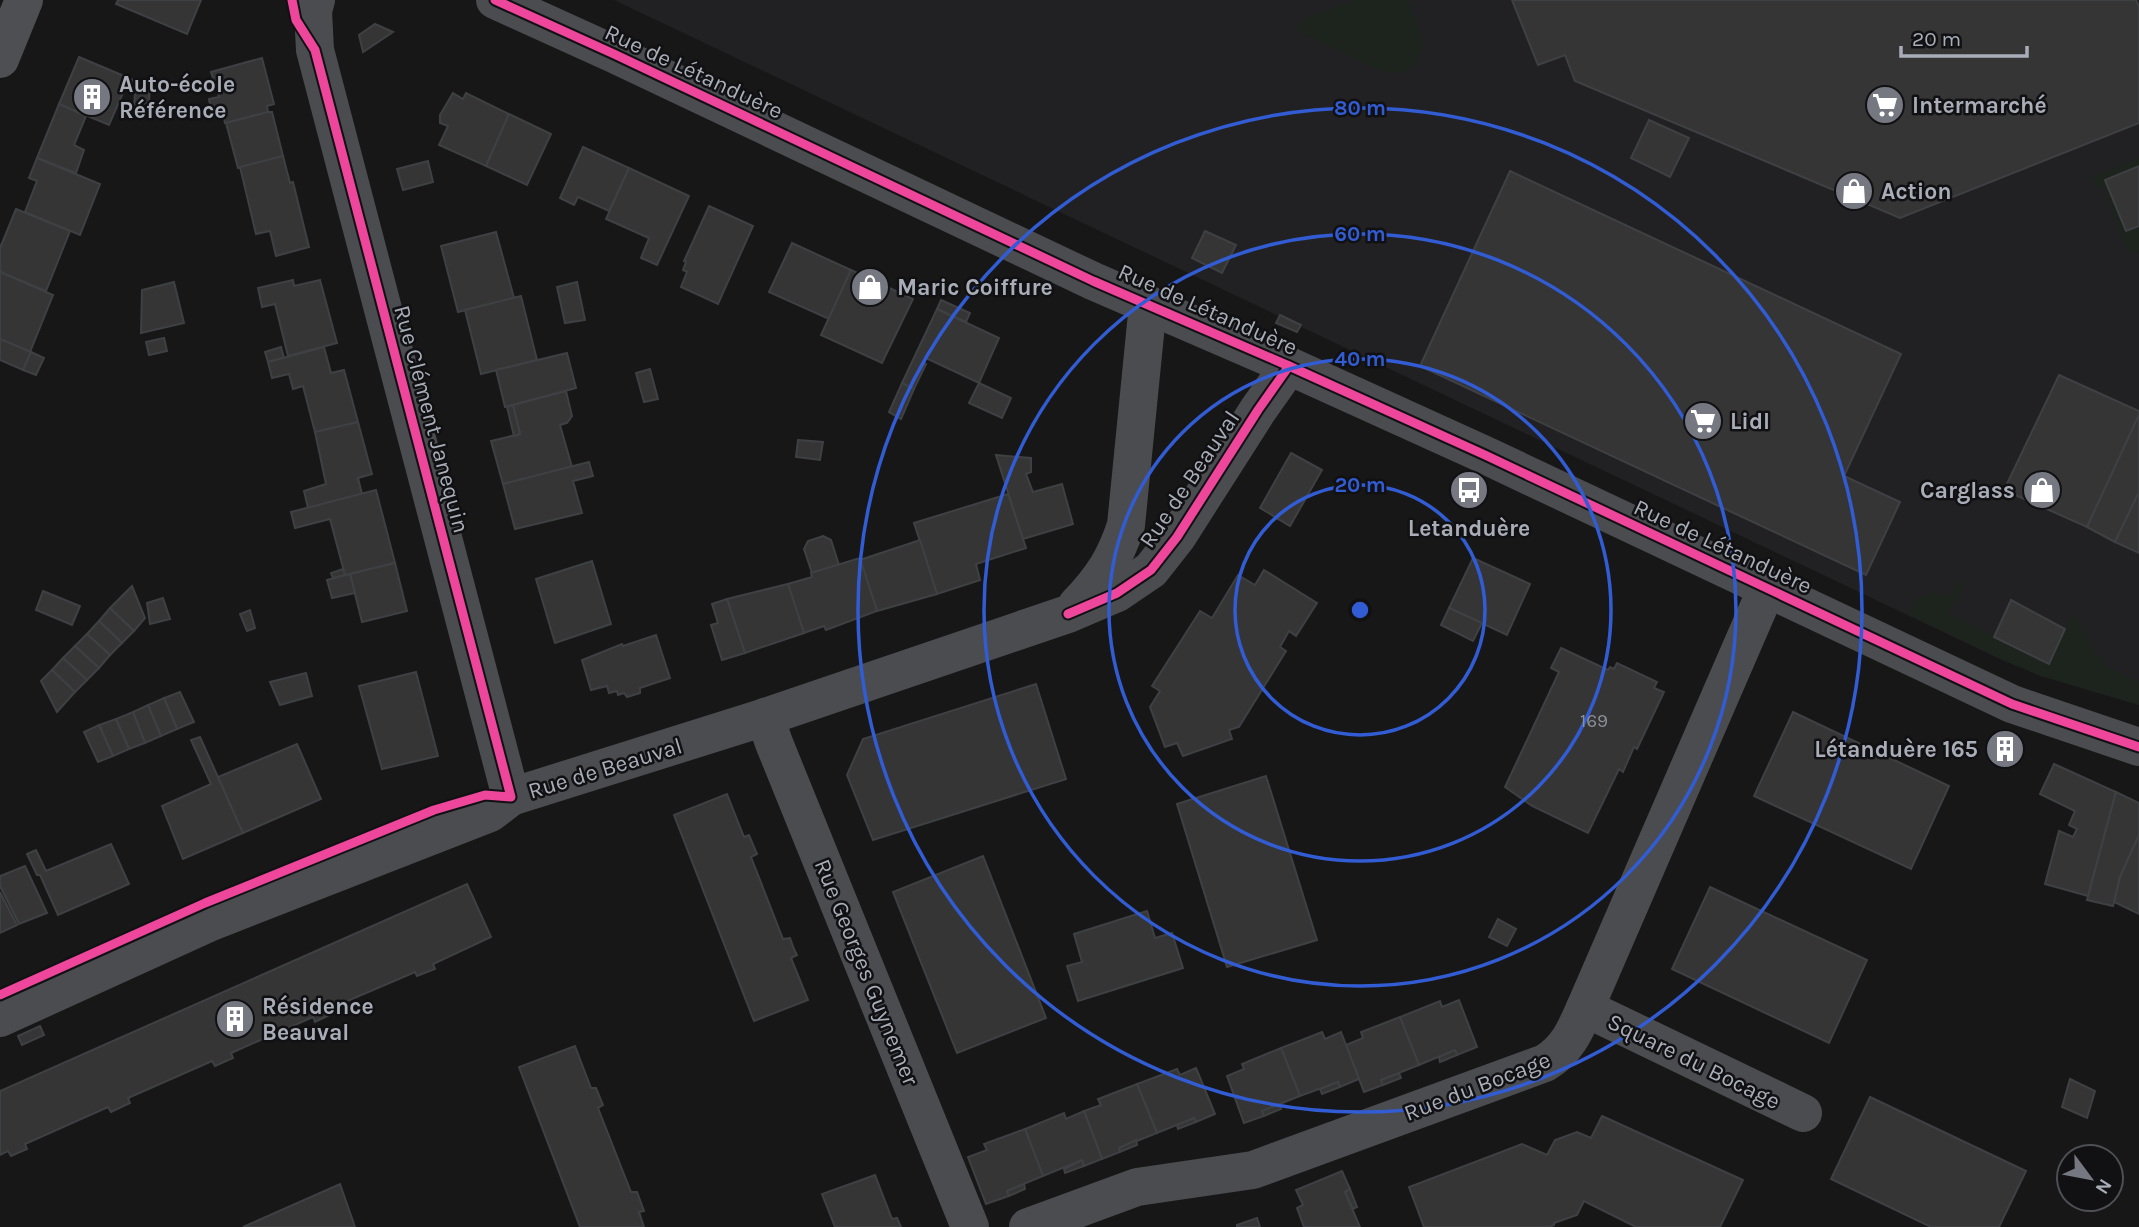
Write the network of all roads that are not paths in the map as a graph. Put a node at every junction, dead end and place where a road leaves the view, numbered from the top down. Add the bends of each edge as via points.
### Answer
1 (24, 0) edge
2 (316, 0) edge
3 (495, 0) edge
4 (0, 59) edge
5 (1147, 304) junction
6 (1289, 366) junction
7 (1767, 588) junction
8 (1068, 614) junction
9 (765, 717) junction
10 (2139, 747) edge
11 (511, 797) junction
12 (1585, 1008) junction
13 (0, 1018) edge
14 (1803, 1113) dead end
15 (970, 1227) edge
16 (1028, 1227) edge

1 - 4 main road
2 - 11 street, Rue Clément Janequin via 315,50
3 - 5 street, Rue de Létanduère
5 - 6 street, Rue de Létanduère
5 - 8 street, Rue de Beauval via 1126,525 1105,574
6 - 7 street, Rue de Létanduère
6 - 8 street, Rue de Beauval via 1151,570 1117,593
7 - 10 street, Rue de Létanduère via 2012,704
7 - 12 street, Rue du Bocage
8 - 9 street, Rue de Beauval
9 - 11 street, Rue de Beauval
9 - 15 street, Rue Georges Guynemer
11 - 13 street, Rue de Beauval via 490,813 211,922
12 - 14 street, Square du Bocage
12 - 16 street, Rue du Bocage via 1565,1048 1545,1063 1253,1170 1137,1186

